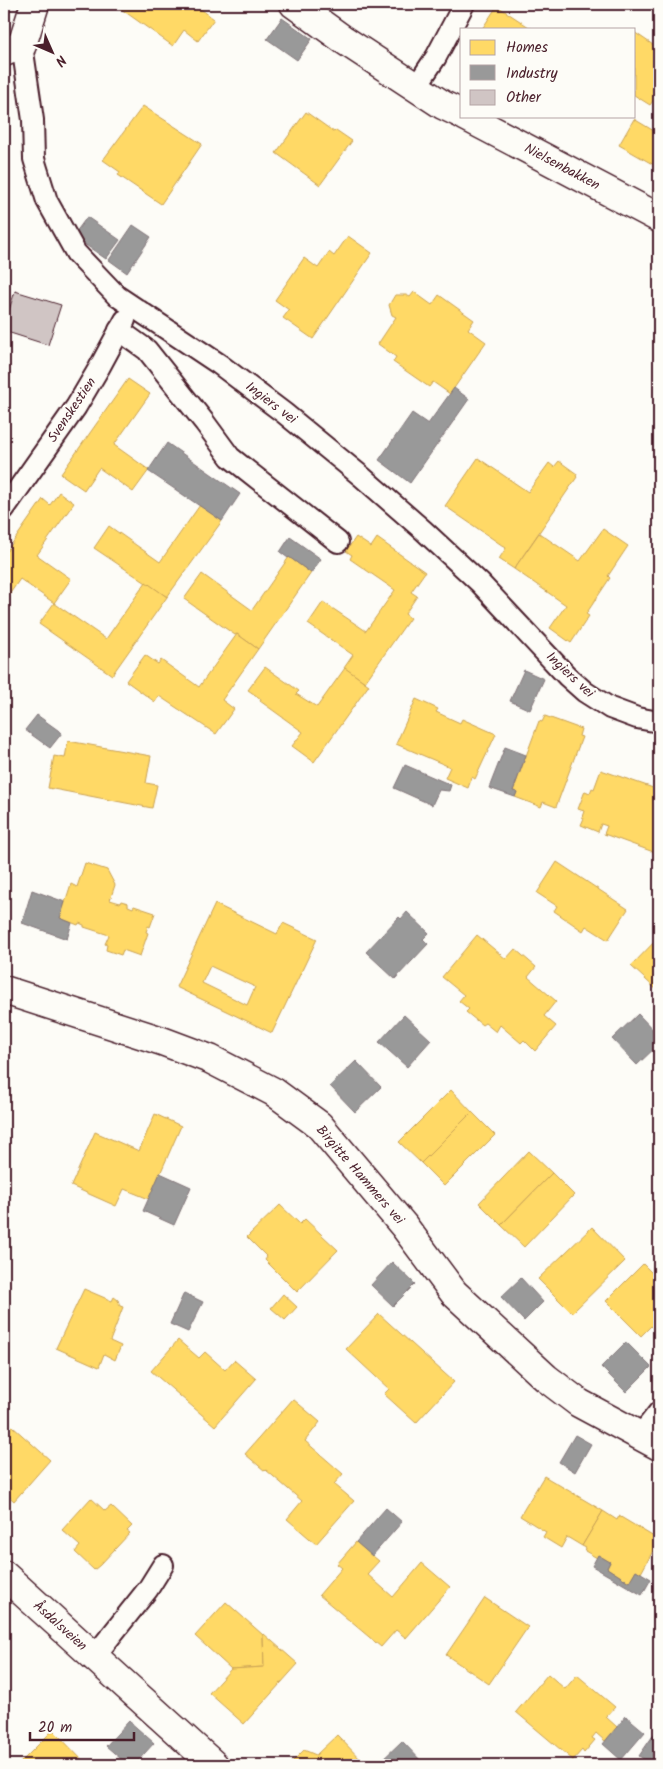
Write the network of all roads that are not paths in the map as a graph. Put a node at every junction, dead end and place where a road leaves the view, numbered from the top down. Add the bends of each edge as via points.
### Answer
1 (36, 4) edge
2 (294, 4) edge
3 (464, 4) edge
4 (13, 48) edge
5 (416, 87) junction
6 (460, 113) edge
7 (469, 118) edge
8 (659, 218) edge
9 (133, 308) junction
10 (119, 330) junction
11 (4, 509) edge
12 (338, 542) dead end
13 (659, 722) edge
14 (4, 990) edge
15 (659, 1412) edge
16 (650, 1441) edge
17 (163, 1565) dead end
18 (4, 1575) edge
19 (94, 1657) junction
20 (214, 1765) edge

1 - 4 street, Ingiers vei
2 - 5 street
3 - 5 lane
4 - 9 lane, Ingiers vei via 33,120 34,159 47,202 76,253
5 - 6 street
7 - 8 street, Nielsenbakken
9 - 10 lane, Svenskestien
9 - 13 lane, Ingiers vei via 219,364 354,470 480,583 585,692 610,708
10 - 11 lane, Svenskestien via 76,407
10 - 12 lane via 147,350 230,457
14 - 16 street, Birgitte Hammers vei via 162,1040 210,1059 274,1092 319,1125 404,1226 454,1293 546,1378 579,1403
15 - 16 lane
17 - 19 lane, Åsdalsveien
18 - 19 street, Åsdalsveien
19 - 20 street, Åsdalsveien

